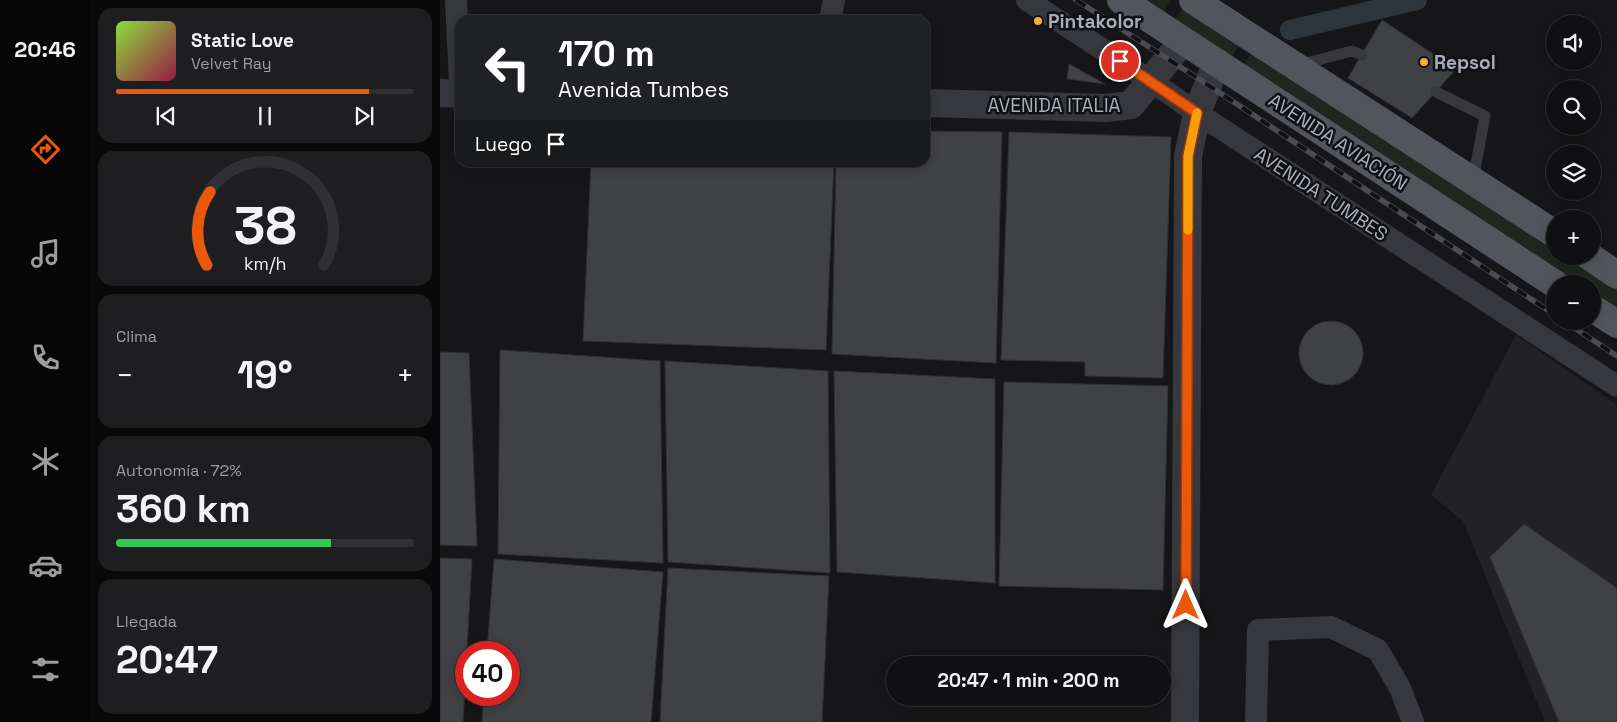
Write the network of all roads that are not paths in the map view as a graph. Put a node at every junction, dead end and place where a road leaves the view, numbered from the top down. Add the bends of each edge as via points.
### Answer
1 (456, 0) edge
2 (834, 0) edge
3 (1027, 0) edge
4 (1120, 0) edge
5 (1193, 0) edge
6 (1221, 8) edge
7 (457, 15) edge
8 (831, 15) edge
9 (1184, 41) junction
10 (1362, 55) dead end
11 (1217, 62) junction
12 (1295, 66) junction
13 (1151, 81) junction
14 (1436, 92) dead end
15 (440, 93) edge
16 (455, 94) edge
17 (930, 103) edge
18 (1197, 113) junction
19 (1473, 180) junction
20 (1546, 228) edge
21 (1601, 264) edge
22 (1617, 275) edge
23 (1546, 278) edge
24 (1601, 314) edge
25 (1617, 324) edge
26 (1617, 386) edge
27 (1185, 722) edge
28 (1256, 722) edge
29 (1413, 722) edge

1 - 7 street
2 - 8 street
3 - 13 street, AVENIDA TUMBES
4 - 9 main road, AVENIDA AVIACIÓN
5 - 6 main road
6 - 12 main road
9 - 11 main road, AVENIDA AVIACIÓN
9 - 13 street, AVENIDA ITALIA
10 - 12 lane via 1352,51
11 - 18 street
11 - 23 main road, AVENIDA AVIACIÓN
12 - 19 main road
13 - 17 street, AVENIDA ITALIA via 1131,105 1106,108
13 - 18 street, AVENIDA TUMBES
14 - 19 lane via 1485,116
15 - 16 street
18 - 26 street, AVENIDA TUMBES
18 - 27 street via 1188,156
19 - 20 main road
21 - 22 main road
24 - 25 main road
28 - 29 street via 1258,630 1331,627 1378,650 1400,688

